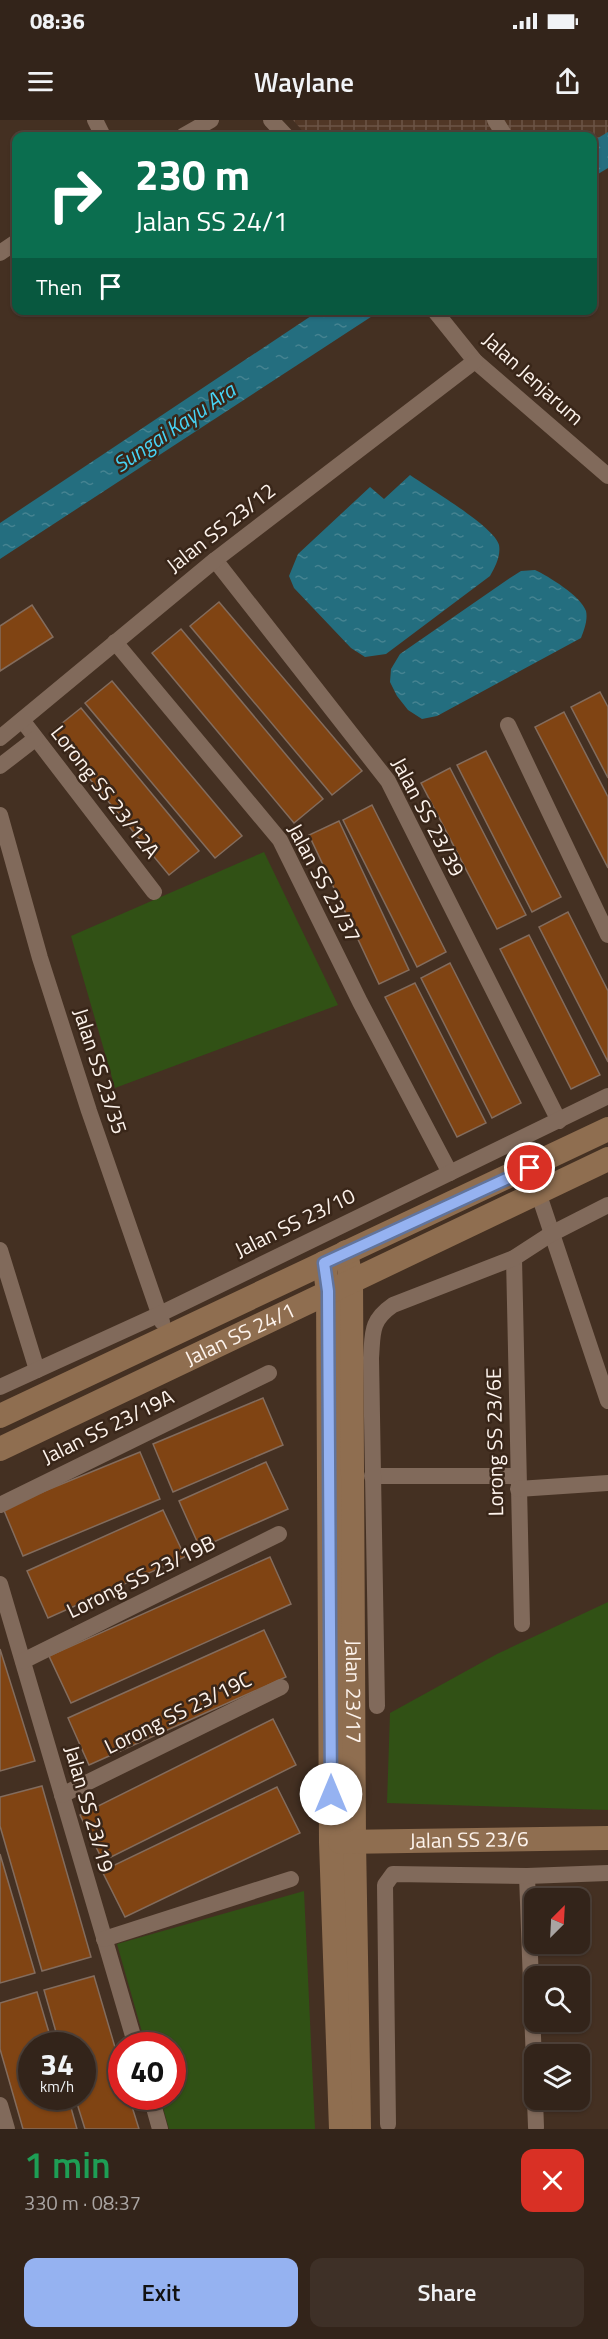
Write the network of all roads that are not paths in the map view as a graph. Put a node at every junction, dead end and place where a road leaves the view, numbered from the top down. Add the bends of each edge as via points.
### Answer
1 (211, 120) edge
2 (271, 120) edge
3 (190, 132) edge
4 (282, 132) edge
5 (438, 315) edge
6 (475, 361) junction
7 (606, 470) edge
8 (215, 560) junction
9 (115, 642) junction
10 (22, 720) junction
11 (508, 725) dead end
12 (0, 738) edge
13 (35, 739) junction
14 (0, 766) edge
15 (0, 815) edge
16 (154, 892) dead end
17 (608, 935) edge
18 (608, 1096) edge
19 (559, 1121) junction
20 (608, 1129) edge
21 (608, 1159) edge
22 (450, 1173) junction
23 (538, 1192) junction
24 (608, 1205) edge
25 (551, 1234) junction
26 (0, 1250) edge
27 (346, 1252) junction
28 (514, 1258) junction
29 (324, 1263) junction
30 (351, 1280) junction
31 (328, 1291) junction
32 (160, 1314) junction
33 (166, 1338) junction
34 (37, 1370) junction
35 (269, 1373) dead end
36 (0, 1388) edge
37 (608, 1401) edge
38 (0, 1416) edge
39 (0, 1449) edge
40 (372, 1476) junction
41 (518, 1482) junction
42 (608, 1483) edge
43 (0, 1505) edge
44 (279, 1534) dead end
45 (0, 1584) edge
46 (522, 1624) dead end
47 (23, 1661) junction
48 (281, 1687) dead end
49 (377, 1706) dead end
50 (62, 1795) junction
51 (608, 1838) edge
52 (343, 1842) junction
53 (608, 1873) edge
54 (527, 1876) junction
55 (291, 1879) dead end
56 (104, 1939) junction
57 (132, 2032) edge
58 (533, 2044) edge
59 (0, 2105) edge
60 (155, 2110) edge
61 (535, 2110) edge
62 (388, 2124) dead end
63 (536, 2127) dead end
64 (7, 2129) edge
65 (160, 2129) edge
66 (341, 2129) edge
67 (359, 2129) edge

1 - 3 street
2 - 4 street
5 - 6 street, Jalan Jenjarum
6 - 7 street, Jalan Jenjarum
6 - 8 street, Jalan SS 23/12
8 - 9 street, Jalan SS 23/12
8 - 19 street, Jalan SS 23/39 via 388,781
9 - 10 street, Jalan SS 23/12
9 - 22 street, Jalan SS 23/37 via 280,840
10 - 12 street, Jalan SS 23/12
10 - 13 street, Lorong SS 23/12A
11 - 17 street
13 - 14 street
13 - 16 street, Lorong SS 23/12A
15 - 32 street, Jalan SS 23/35 via 89,1111
18 - 19 street, Jalan SS 23/10
19 - 22 street, Jalan SS 23/10
20 - 27 street, Jalan SS 24/1
21 - 23 street, Jalan SS 24/1
22 - 32 street, Jalan SS 23/10
23 - 25 street
23 - 30 street, Jalan SS 24/1
24 - 25 street
25 - 28 street
25 - 37 street
26 - 34 street
27 - 29 street, Jalan SS 24/1
27 - 30 street, Jalan 23/17
28 - 40 street via 393,1305 374,1324
28 - 41 street, Lorong SS 23/6E
29 - 31 street, Jalan 23/17
29 - 33 street, Jalan SS 24/1
30 - 31 street, Jalan SS 24/1
30 - 52 street, Jalan 23/17
31 - 39 street, Jalan SS 24/1
31 - 52 street, Jalan 23/17
32 - 33 street, Jalan SS 23/35
32 - 34 street, Jalan SS 23/10
33 - 38 street, Jalan SS 24/1
34 - 36 street, Jalan SS 23/10
35 - 43 street, Jalan SS 23/19A
40 - 41 street
40 - 49 street
41 - 42 street
41 - 46 street, Lorong SS 23/6E
44 - 47 street, Lorong SS 23/19B
45 - 47 street, Jalan SS 23/19
47 - 50 street, Jalan SS 23/19
48 - 50 street, Lorong SS 23/19C
50 - 56 street, Jalan SS 23/19
51 - 52 street, Jalan SS 23/6
52 - 66 street, Jalan 23/17
52 - 67 street, Jalan 23/17
53 - 54 street
54 - 58 street
54 - 62 street via 393,1874 388,1879
55 - 56 street
56 - 57 street, Jalan SS 23/19
59 - 64 street
60 - 65 street
61 - 63 street

